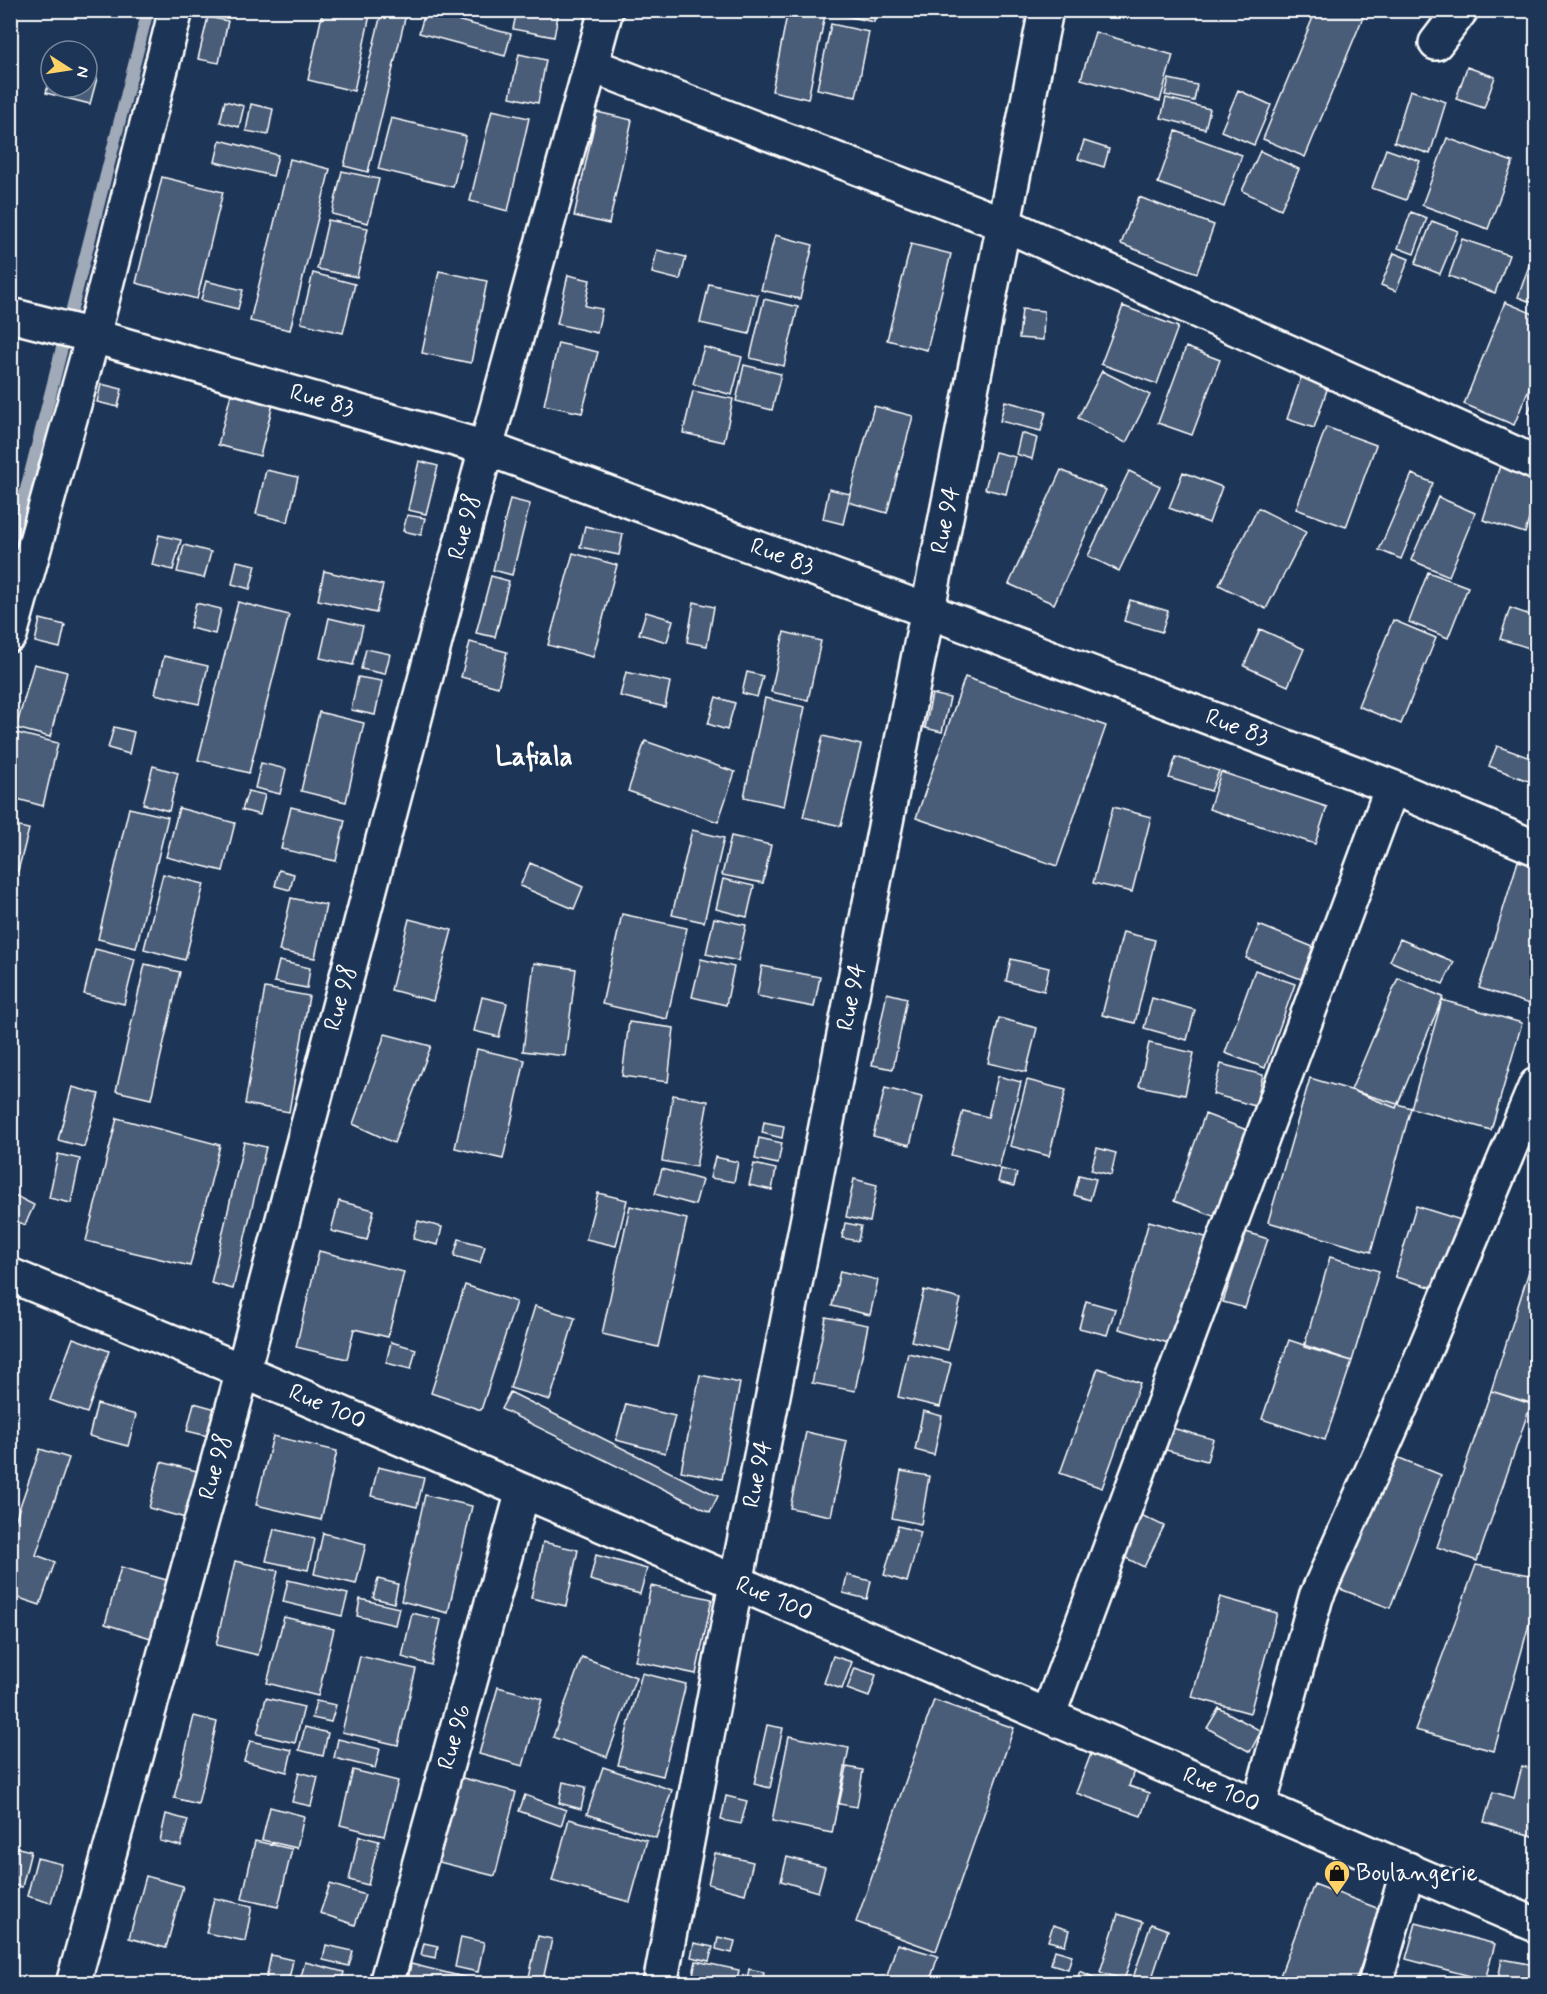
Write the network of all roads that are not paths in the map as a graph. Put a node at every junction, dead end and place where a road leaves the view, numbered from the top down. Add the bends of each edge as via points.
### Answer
1 (176, 10) edge
2 (606, 10) edge
3 (1046, 10) edge
4 (1461, 10) edge
5 (1436, 43) dead end
6 (591, 65) junction
7 (1004, 224) junction
8 (10, 315) edge
9 (93, 336) junction
10 (486, 448) junction
11 (1536, 463) edge
12 (928, 611) junction
13 (10, 635) edge
14 (1392, 787) junction
15 (1536, 848) edge
16 (1536, 1085) edge
17 (10, 1275) edge
18 (243, 1371) junction
19 (524, 1491) junction
20 (736, 1583) junction
21 (1048, 1716) junction
22 (1259, 1806) junction
23 (1408, 1869) junction
24 (1536, 1925) edge
25 (73, 1983) edge
26 (386, 1983) edge
27 (660, 1983) edge
28 (1375, 1983) edge

1 - 9 street
2 - 6 street, Rue 98
3 - 7 street, Rue 94
4 - 5 street
6 - 7 street
6 - 10 street, Rue 98
7 - 11 street
7 - 12 street, Rue 94
8 - 9 street, Rue 83
9 - 10 street, Rue 83
9 - 13 street
10 - 12 street, Rue 83
10 - 18 street, Rue 98
12 - 14 street, Rue 83
12 - 20 street, Rue 94
14 - 15 street, Rue 83
14 - 21 street
16 - 22 street via 1316,1597
17 - 18 street, Rue 100
18 - 19 street, Rue 100
18 - 25 street, Rue 98
19 - 20 street, Rue 100
19 - 26 street, Rue 96
20 - 21 street, Rue 100
20 - 27 street, Rue 94
21 - 22 street, Rue 100
22 - 23 street, Rue 100
23 - 24 street, Rue 100
23 - 28 street

